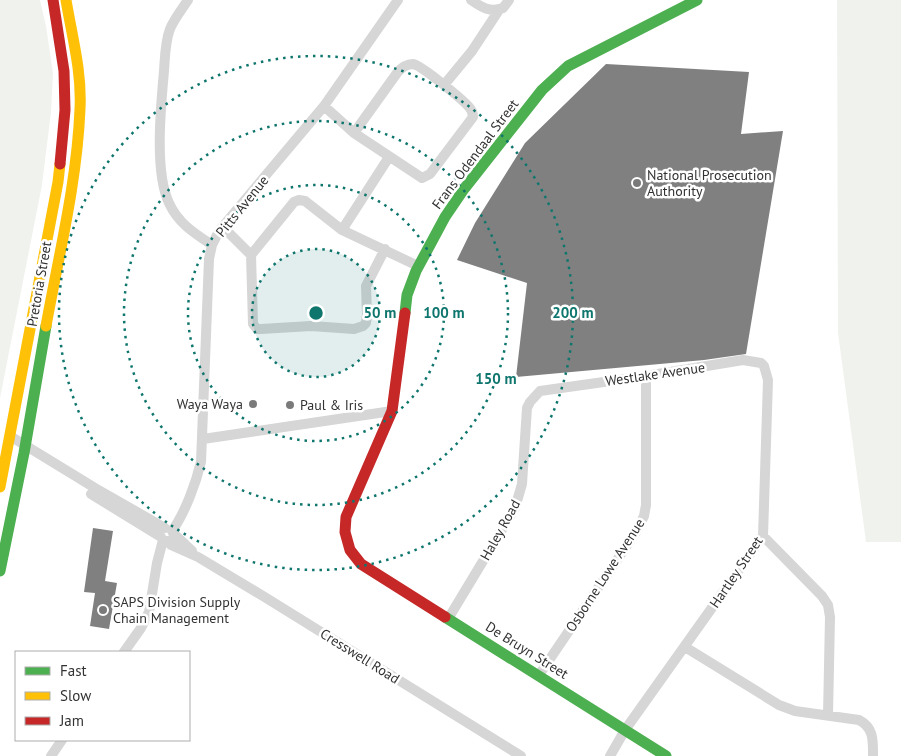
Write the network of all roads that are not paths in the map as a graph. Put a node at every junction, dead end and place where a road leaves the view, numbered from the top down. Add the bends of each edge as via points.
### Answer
1 (53, 0) edge
2 (66, 0) edge
3 (188, 0) edge
4 (398, 0) edge
5 (472, 0) edge
6 (509, 0) edge
7 (697, 0) edge
8 (499, 10) junction
9 (444, 85) junction
10 (324, 106) junction
11 (354, 133) junction
12 (389, 157) junction
13 (223, 227) junction
14 (342, 230) junction
15 (212, 245) junction
16 (385, 249) junction
17 (251, 255) junction
18 (418, 266) junction
19 (757, 361) joint
20 (646, 376) junction
21 (552, 389) joint
22 (392, 411) junction
23 (203, 439) junction
24 (9, 440) junction
25 (25, 449) junction
26 (0, 488) edge
27 (167, 534) junction
28 (763, 536) junction
29 (372, 570) joint
30 (0, 571) edge
31 (448, 619) junction
32 (685, 647) junction
33 (125, 651) edge
34 (539, 675) junction
35 (828, 715) junction
36 (625, 730) junction
37 (61, 741) edge
38 (50, 756) edge
39 (521, 756) edge
40 (610, 756) edge
41 (666, 756) edge
42 (873, 756) edge

1 - 24 street, Pretoria Street via 64,72 65,110 58,182
2 - 25 street, Pretoria Street via 79,75 73,186
3 - 15 street via 170,29 167,43 160,127 161,163 168,201 176,216
4 - 10 street, Pitts Avenue
5 - 8 street via 486,9
6 - 8 street
7 - 18 street, Frans Odendaal Street via 583,57 554,78 464,189
8 - 9 street
9 - 11 street via 417,65 404,66
9 - 12 street via 468,106 473,117 430,174 420,177
10 - 11 street
10 - 13 street, Pitts Avenue
11 - 12 street
12 - 14 street
13 - 15 street, Pitts Avenue
13 - 17 street
14 - 16 street
14 - 17 street via 305,200 299,200
15 - 23 street, Pitts Avenue
16 - 17 street via 366,286 366,323 354,329 311,326 257,329 253,324
16 - 18 street
18 - 22 street, Frans Odendaal Street via 407,295
19 - 20 street, Westlake Avenue via 743,360
19 - 28 street, Hartley Street via 764,366 768,380
20 - 21 street, Westlake Avenue
20 - 34 street, Osborne Lowe Avenue via 644,516
21 - 31 street, Haley Road via 540,391 527,408 522,484 515,508
22 - 23 street
22 - 29 street, Frans Odendaal Street via 349,508 345,526 350,550
23 - 27 street, Pitts Avenue via 198,473 183,511 175,516
24 - 25 street, Cresswell Road
24 - 26 street, Pretoria Street
25 - 27 street, Cresswell Road
25 - 30 street, Pretoria Street
27 - 33 street via 157,563 149,612
27 - 39 street, Cresswell Road via 171,545 263,596
28 - 32 street, Hartley Street
28 - 35 street via 828,605
29 - 31 street, De Bruyn Street
31 - 34 street, De Bruyn Street
32 - 35 street via 779,705 795,711
32 - 36 street, Hartley Street
34 - 36 street, De Bruyn Street
35 - 42 street via 865,723 871,731
36 - 40 street, Hartley Street
36 - 41 street, De Bruyn Street
37 - 38 street

